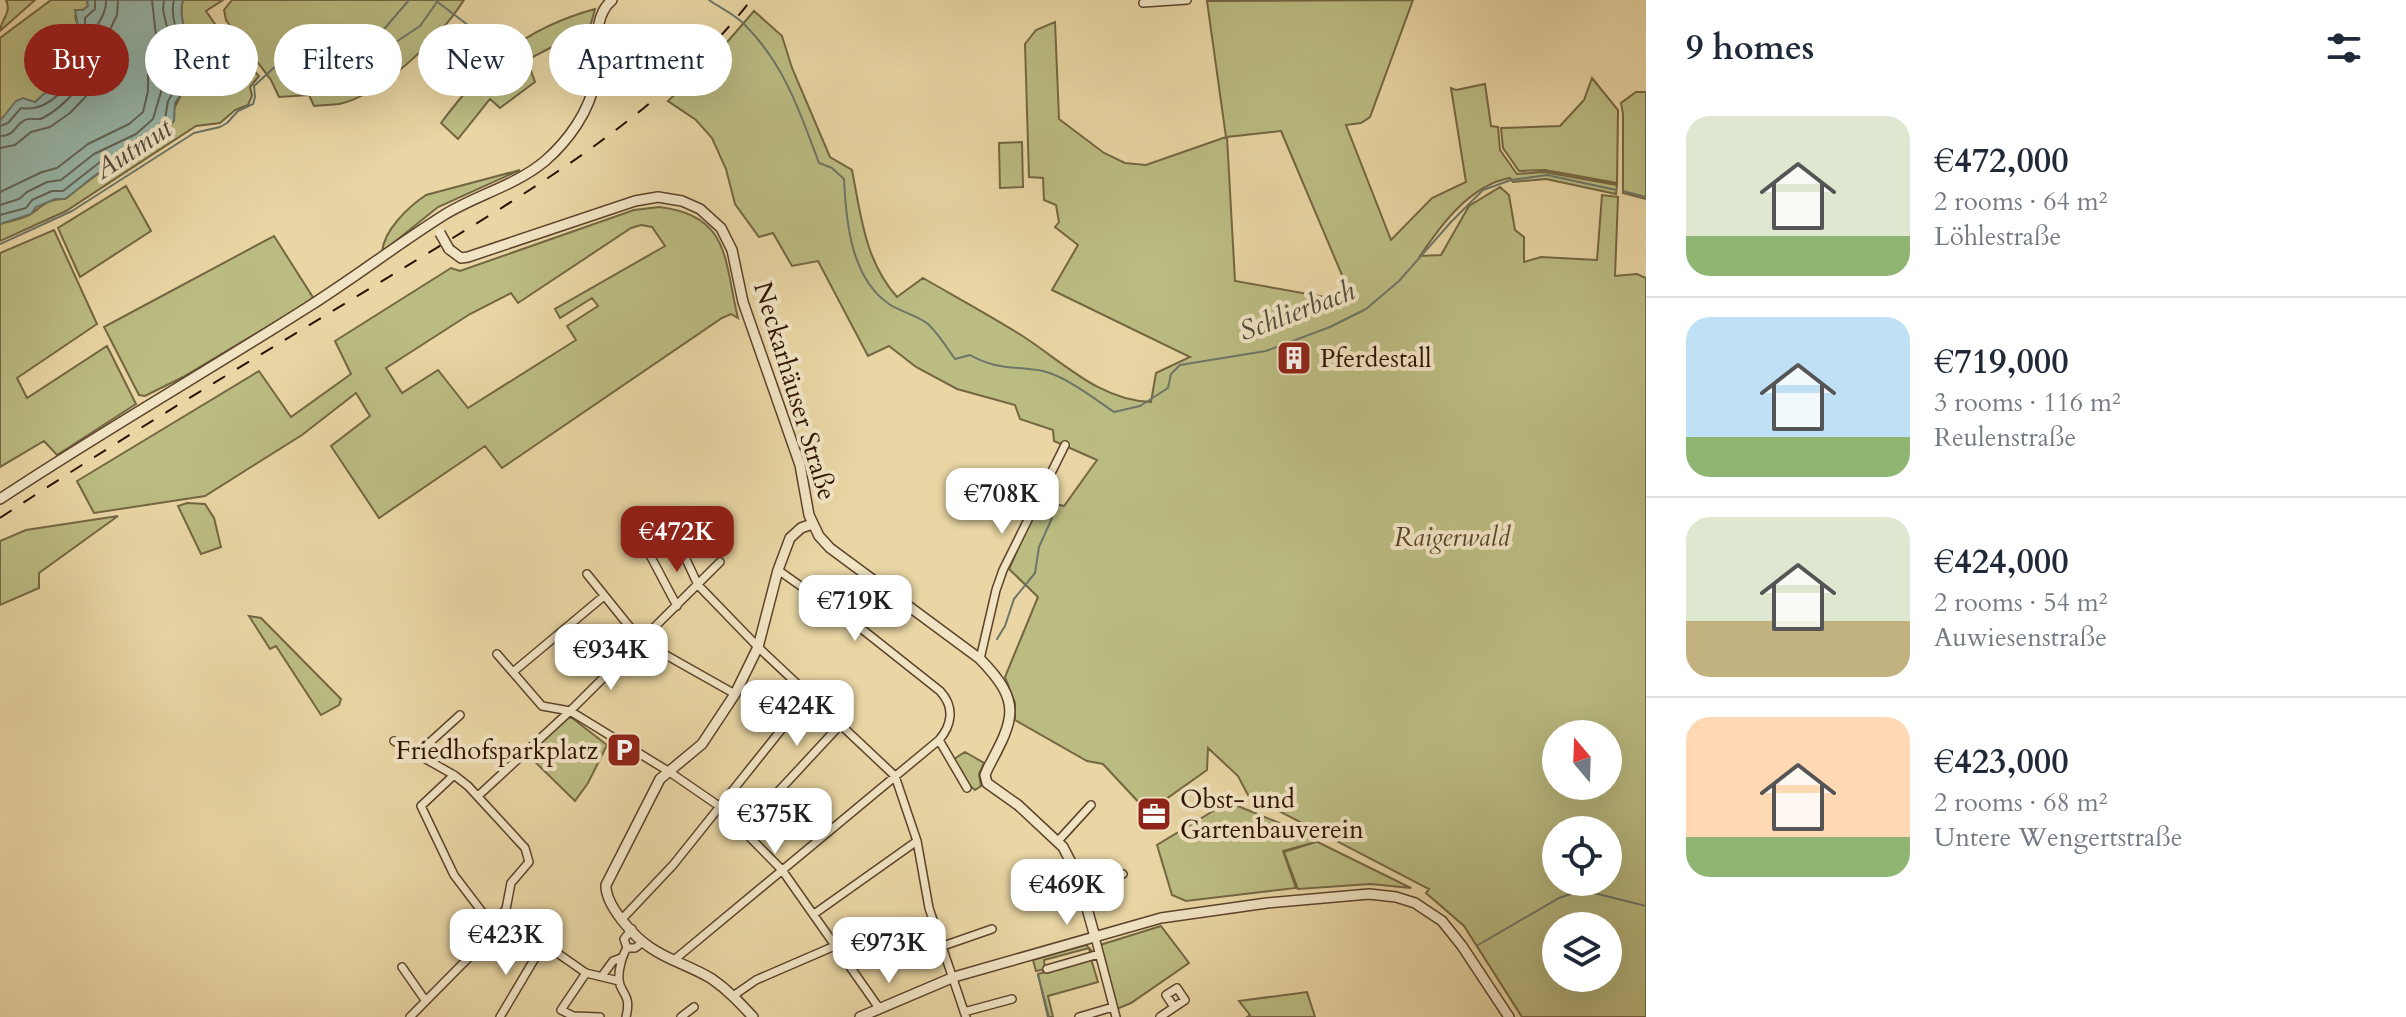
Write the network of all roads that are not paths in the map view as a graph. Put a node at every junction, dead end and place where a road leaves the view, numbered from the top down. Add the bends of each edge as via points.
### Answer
1 (612, 0) edge
2 (1187, 0) edge
3 (1143, 3) dead end
4 (435, 222) junction
5 (1065, 445) dead end
6 (0, 499) edge
7 (664, 512) dead end
8 (812, 524) junction
9 (651, 557) dead end
10 (720, 562) dead end
11 (778, 570) junction
12 (587, 574) dead end
13 (698, 585) junction
14 (604, 596) junction
15 (677, 606) junction
16 (641, 641) junction
17 (758, 647) junction
18 (497, 654) dead end
19 (980, 659) junction
20 (513, 672) junction
21 (735, 694) junction
22 (809, 695) junction
23 (570, 711) junction
24 (460, 715) dead end
25 (841, 724) junction
26 (939, 740) junction
27 (394, 741) dead end
28 (417, 754) junction
29 (668, 771) junction
30 (454, 775) junction
31 (895, 776) junction
32 (967, 788) dead end
33 (776, 794) dead end
34 (478, 796) junction
35 (1091, 805) dead end
36 (719, 806) junction
37 (917, 841) junction
38 (1058, 841) junction
39 (782, 870) junction
40 (1123, 874) dead end
41 (1081, 886) junction
42 (814, 914) junction
43 (622, 919) junction
44 (492, 925) junction
45 (632, 929) junction
46 (992, 929) dead end
47 (1095, 937) junction
48 (643, 942) junction
49 (837, 945) junction
50 (943, 946) junction
51 (627, 948) junction
52 (1099, 954) junction
53 (621, 958) junction
54 (674, 960) junction
55 (402, 967) dead end
56 (1047, 969) dead end
57 (586, 973) junction
58 (602, 976) junction
59 (954, 977) junction
60 (619, 981) junction
61 (733, 996) junction
62 (1012, 999) dead end
63 (425, 1000) junction
64 (694, 1007) dead end
65 (1113, 1007) junction
66 (1174, 1007) dead end
67 (879, 1008) junction
68 (965, 1014) edge
69 (410, 1017) edge
70 (500, 1017) edge
71 (600, 1017) edge
72 (626, 1017) edge
73 (681, 1017) edge
74 (753, 1017) edge
75 (860, 1017) edge
76 (1079, 1017) edge
77 (1116, 1017) edge
78 (1160, 1017) edge
79 (1509, 1017) edge

1 - 4 street via 601,17 595,82 564,143 519,179
2 - 3 street
4 - 6 street
4 - 8 street, Neckarhäuser Straße, bridge via 449,249 461,258 646,199 682,201 700,209 721,228 732,250 743,302 791,436
5 - 19 street via 1003,570
7 - 13 street
8 - 11 street, Neckarhäuser Straße via 790,538
8 - 19 street via 830,548
9 - 15 street
10 - 13 street
11 - 17 street, Neckarhäuser Straße
11 - 26 street via 940,691 951,720
12 - 14 street
13 - 15 street
13 - 17 street
14 - 16 street
14 - 20 street
15 - 16 street
16 - 21 street
16 - 23 street
17 - 21 street, Neckarhäuser Straße
17 - 22 street
18 - 20 street
19 - 38 street via 1004,689 1011,709 1007,732 985,775 987,783
20 - 23 street via 542,706
21 - 29 street, Neckarhäuser Straße via 702,744
22 - 25 street
22 - 36 street
23 - 29 street
23 - 34 street
24 - 28 street
25 - 31 street
25 - 33 street
26 - 31 street
26 - 32 street
27 - 28 street
28 - 30 street
29 - 36 street
29 - 43 street, Neckarhäuser Straße via 653,789 606,885 607,898
30 - 34 street
30 - 44 street via 421,806 454,875
31 - 37 street
31 - 39 street
34 - 44 street via 525,848 529,862 511,883 506,909
35 - 38 street
36 - 39 street
36 - 43 street
37 - 42 street
37 - 50 street via 929,908
38 - 41 street
39 - 42 street
39 - 54 street
40 - 41 street
41 - 47 street
42 - 49 street
43 - 45 street
44 - 63 street via 490,938
45 - 48 street
45 - 51 street via 624,939
46 - 50 street
47 - 52 street
47 - 59 street
47 - 79 street via 1206,910 1340,895 1396,897 1442,921
48 - 51 street
48 - 54 street
49 - 61 street via 756,980
49 - 67 street
50 - 59 street
51 - 53 street
52 - 56 street
52 - 65 street
53 - 58 street
53 - 60 street
54 - 61 street
55 - 63 street
57 - 58 street
57 - 70 street via 550,948 541,948
57 - 71 street via 561,1010
58 - 60 street
59 - 67 street
59 - 68 street
60 - 72 street via 628,1004
61 - 74 street
62 - 68 street
63 - 69 street
64 - 73 street
65 - 76 street
65 - 77 street
66 - 78 street
67 - 75 street

